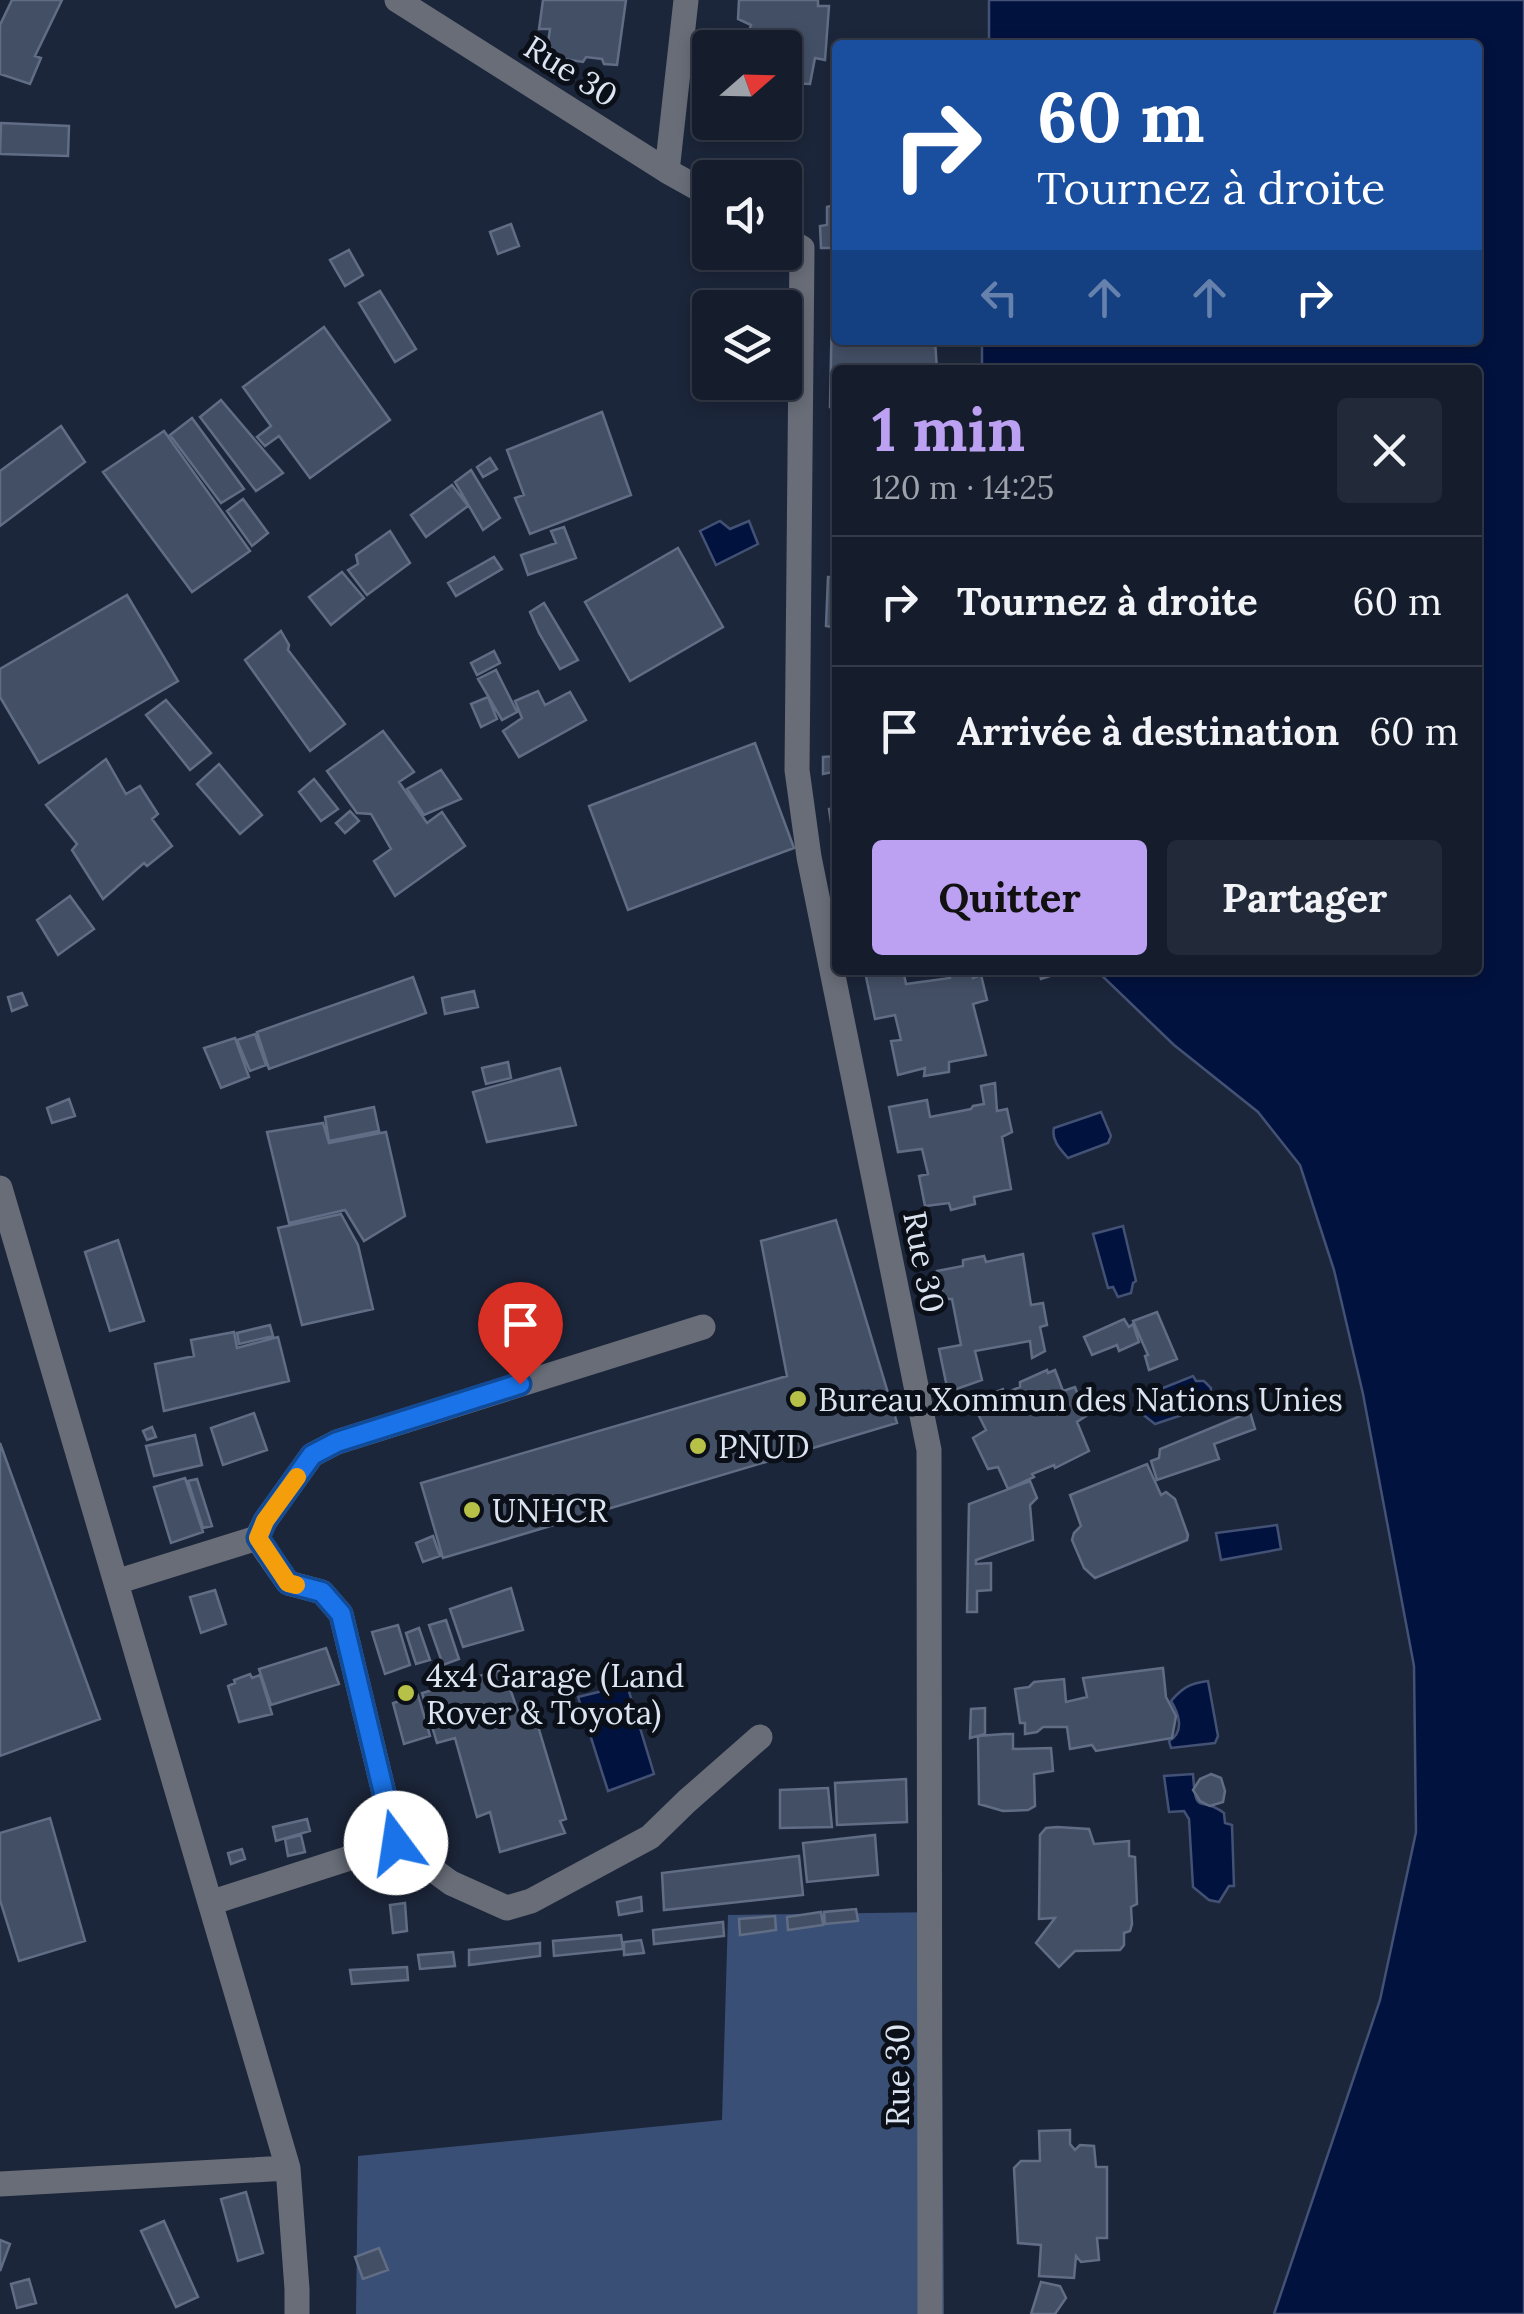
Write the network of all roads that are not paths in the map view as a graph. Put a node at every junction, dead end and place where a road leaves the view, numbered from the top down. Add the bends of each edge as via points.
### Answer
1 (398, 0) edge
2 (686, 0) edge
3 (667, 171) junction
4 (692, 185) edge
5 (802, 270) edge
6 (832, 971) edge
7 (833, 975) edge
8 (0, 1188) edge
9 (703, 1327) dead end
10 (258, 1538) junction
11 (116, 1582) junction
12 (760, 1737) dead end
13 (396, 1843) junction
14 (210, 1902) junction
15 (288, 2168) junction
16 (0, 2184) edge
17 (296, 2314) edge
18 (930, 2314) edge

1 - 3 street, Rue 30
2 - 3 street
3 - 4 street, Rue 30
5 - 6 street, Rue 30 via 797,770
7 - 18 street, Rue 30 via 929,1450
8 - 11 street
9 - 10 street via 337,1442 312,1455
10 - 11 street
10 - 13 street via 288,1583 322,1592 341,1614
11 - 14 street
12 - 13 street via 650,1837 531,1902 507,1908 451,1883
13 - 14 street
14 - 15 street
15 - 16 street
15 - 17 street

